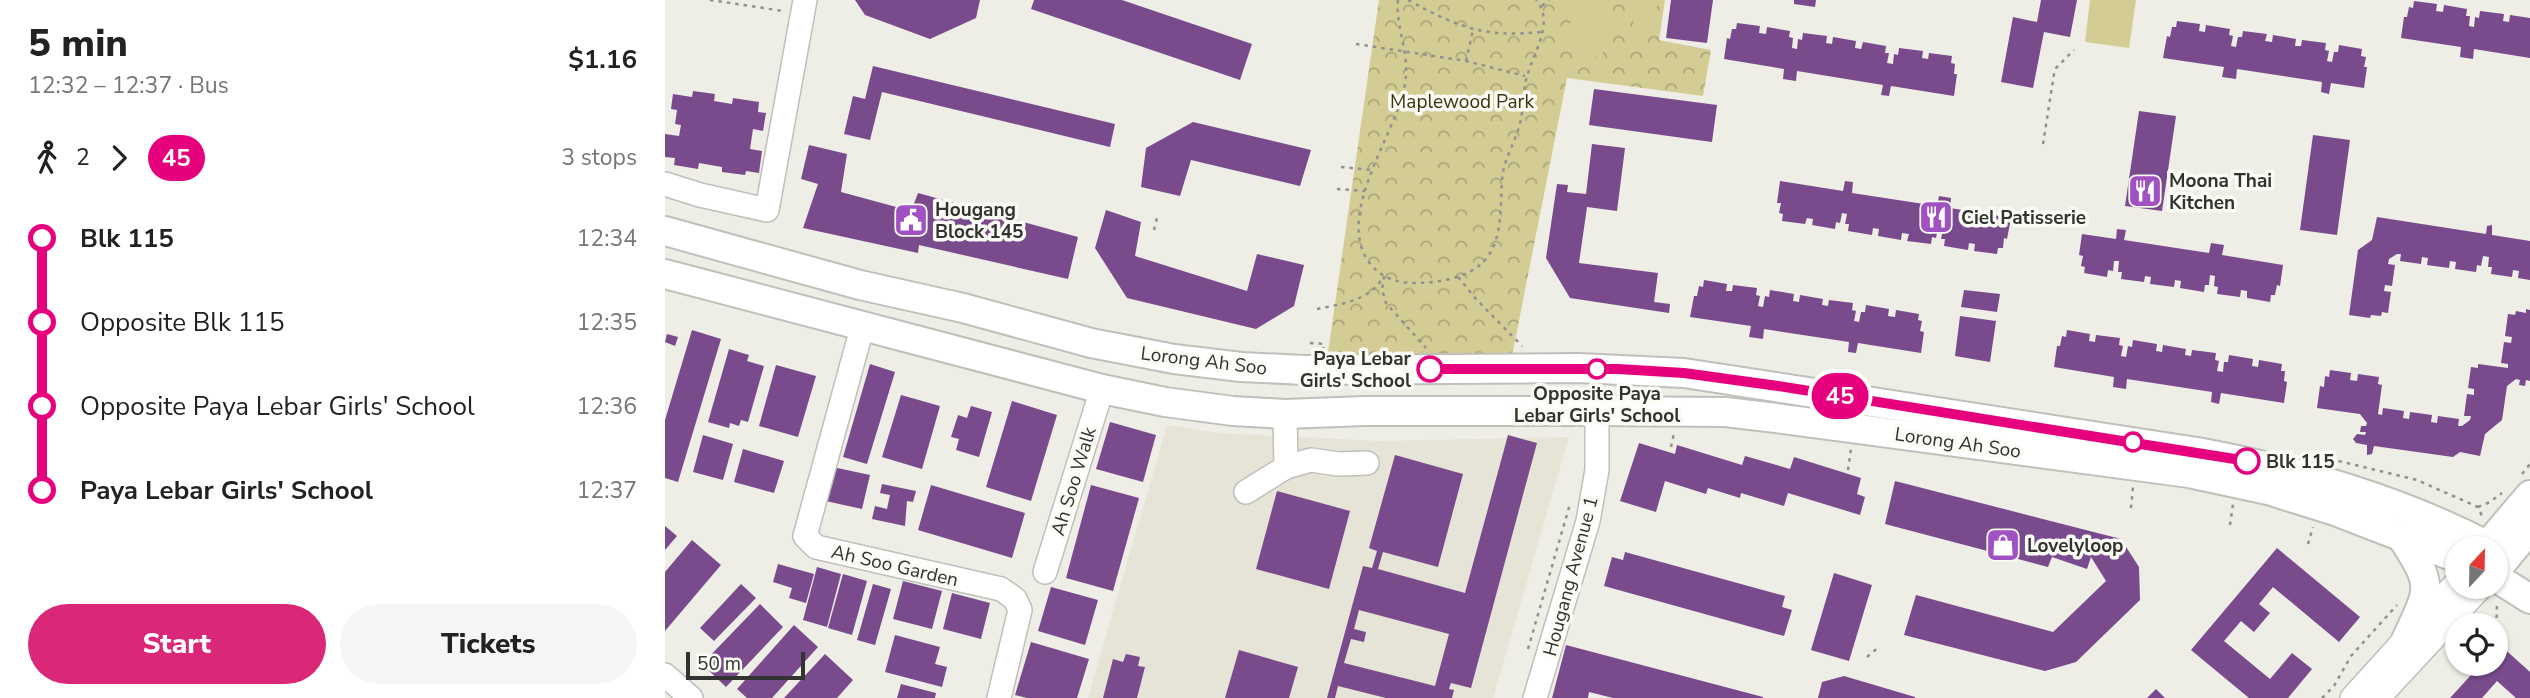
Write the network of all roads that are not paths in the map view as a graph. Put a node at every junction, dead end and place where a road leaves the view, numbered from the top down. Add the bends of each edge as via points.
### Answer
1 (804, 7) edge
2 (665, 184) edge
3 (665, 231) edge
4 (665, 274) edge
5 (862, 328) junction
6 (1778, 386) junction
7 (1102, 389) junction
8 (1597, 411) junction
9 (1285, 414) junction
10 (1776, 418) junction
11 (1367, 463) dead end
12 (1286, 467) junction
13 (1246, 492) dead end
14 (2530, 495) edge
15 (2530, 529) edge
16 (2401, 536) junction
17 (2447, 536) edge
18 (2508, 543) edge
19 (2445, 553) edge
20 (2508, 555) edge
21 (1045, 572) dead end
22 (2508, 587) edge
23 (2445, 596) edge
24 (2469, 599) edge
25 (2518, 602) edge
26 (2406, 640) junction
27 (665, 675) edge
28 (691, 698) edge
29 (999, 698) edge
30 (1535, 698) edge
31 (2352, 698) edge
32 (2378, 698) edge

1 - 2 street via 767,210
3 - 6 main road, Lorong Ah Soo via 860,285 1174,359 1305,370 1618,369
4 - 5 main road, Lorong Ah Soo
5 - 7 main road, Lorong Ah Soo
5 - 29 street, Ah Soo Garden via 805,536 816,547 1001,589 1015,599 1020,610
6 - 10 main road via 1799,402 1793,413
6 - 17 main road, Lorong Ah Soo via 2272,466 2404,507
7 - 9 main road, Lorong Ah Soo via 1165,402
7 - 21 street, Ah Soo Walk
8 - 9 main road, Lorong Ah Soo
8 - 10 main road, Lorong Ah Soo via 1725,412
8 - 30 street, Hougang Avenue 1 via 1597,470 1588,522
9 - 12 street
10 - 16 main road, Lorong Ah Soo via 2189,474 2267,490
11 - 12 street via 1311,460
12 - 13 street
14 - 18 main road
15 - 20 main road
16 - 19 main road, Lorong Ah Soo
16 - 26 main road via 2424,575 2427,591
22 - 25 main road, Lorong Ah Soo
23 - 26 street
24 - 32 street
26 - 31 street
27 - 28 street

